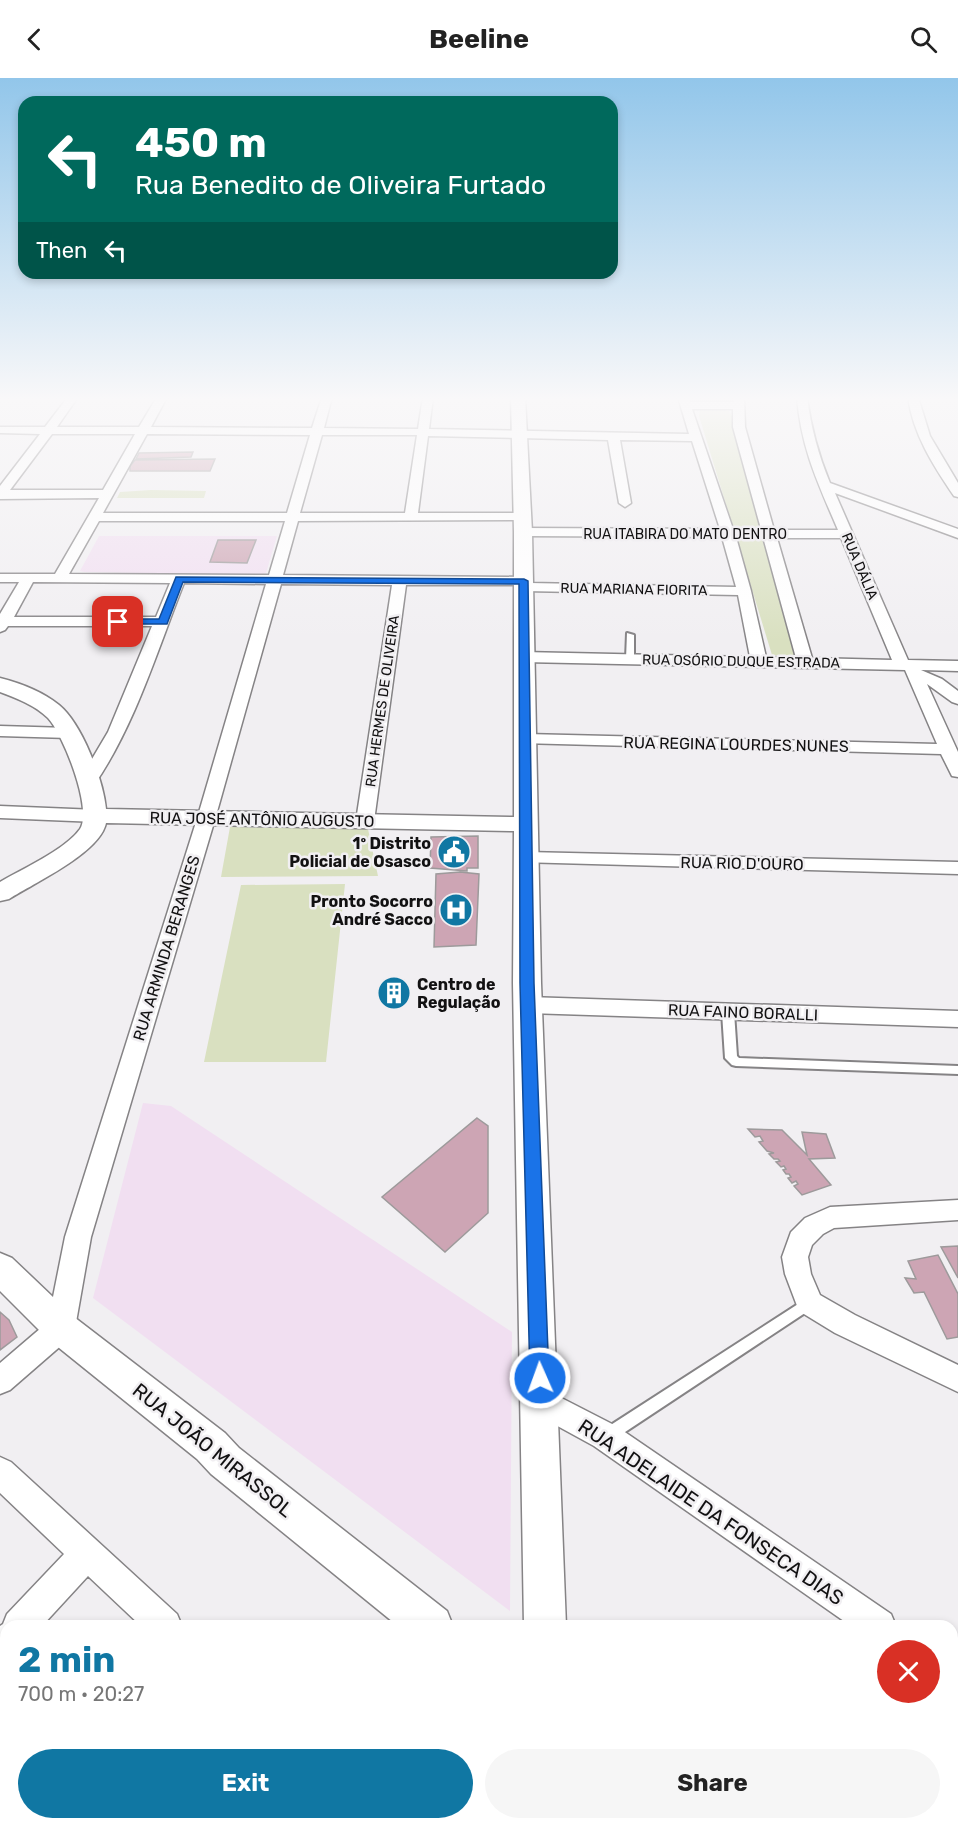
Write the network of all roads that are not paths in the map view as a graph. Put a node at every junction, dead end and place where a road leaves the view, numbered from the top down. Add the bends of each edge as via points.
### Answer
1 (11, 479) edge
2 (115, 479) edge
3 (304, 479) edge
4 (416, 479) edge
5 (521, 479) edge
6 (621, 479) edge
7 (710, 479) edge
8 (754, 479) edge
9 (822, 479) edge
10 (949, 479) edge
11 (825, 485) junction
12 (958, 492) edge
13 (0, 494) edge
14 (106, 494) junction
15 (625, 502) dead end
16 (872, 502) junction
17 (835, 506) junction
18 (293, 516) junction
19 (411, 516) junction
20 (94, 517) junction
21 (522, 524) junction
22 (954, 531) edge
23 (728, 534) junction
24 (847, 534) junction
25 (770, 535) junction
26 (0, 578) edge
27 (29, 578) junction
28 (60, 578) junction
29 (179, 579) junction
30 (274, 581) junction
31 (399, 582) junction
32 (524, 584) junction
33 (744, 591) junction
34 (163, 622) junction
35 (2, 624) edge
36 (630, 635) dead end
37 (523, 657) junction
38 (630, 659) junction
39 (759, 661) junction
40 (805, 662) junction
41 (958, 666) edge
42 (912, 672) junction
43 (0, 684) edge
44 (956, 698) edge
45 (0, 730) edge
46 (69, 733) junction
47 (526, 739) junction
48 (947, 749) junction
49 (958, 772) edge
50 (88, 781) junction
51 (0, 812) edge
52 (97, 816) junction
53 (206, 819) junction
54 (365, 821) junction
55 (525, 824) junction
56 (526, 858) junction
57 (958, 868) edge
58 (0, 893) edge
59 (528, 1005) junction
60 (728, 1012) junction
61 (958, 1019) edge
62 (958, 1070) edge
63 (958, 1210) edge
64 (0, 1268) edge
65 (809, 1303) junction
66 (61, 1328) junction
67 (958, 1378) edge
68 (0, 1381) edge
69 (540, 1401) junction
70 (605, 1436) junction
71 (0, 1472) edge
72 (86, 1554) junction
73 (25, 1620) edge
74 (158, 1620) edge
75 (424, 1620) edge
76 (545, 1620) edge
77 (870, 1620) edge

1 - 13 street
2 - 14 street
3 - 18 street, RUA ARMINDA BERANGES
4 - 19 street
5 - 21 street
6 - 15 street
7 - 23 street
8 - 25 street
9 - 11 street, RUA DÁLIA
10 - 12 street
11 - 16 street
11 - 17 street, RUA DÁLIA
13 - 14 street
14 - 20 street
16 - 17 street
16 - 22 street
17 - 24 street, RUA DÁLIA
18 - 19 street, RUA ITABIRA DO MATO DENTRO
18 - 20 street, RUA ITABIRA DO MATO DENTRO
18 - 30 street, RUA ARMINDA BERANGES
19 - 21 street, RUA ITABIRA DO MATO DENTRO
20 - 28 street
21 - 23 street, RUA ITABIRA DO MATO DENTRO
21 - 32 street
23 - 25 street, RUA ITABIRA DO MATO DENTRO
23 - 33 street
24 - 25 street, RUA ITABIRA DO MATO DENTRO
24 - 42 street, RUA DÁLIA
25 - 40 street
26 - 27 street, RUA MARIANA FIORITA
27 - 28 street, RUA MARIANA FIORITA
27 - 35 street
28 - 29 street, RUA MARIANA FIORITA
29 - 30 street, RUA MARIANA FIORITA
29 - 34 street
30 - 31 street, RUA MARIANA FIORITA
30 - 53 street, RUA ARMINDA BERANGES
31 - 32 street, RUA MARIANA FIORITA
31 - 54 street, RUA HERMES DE OLIVEIRA
32 - 33 street, RUA MARIANA FIORITA
32 - 37 street
33 - 39 street
34 - 35 street
34 - 50 street via 106,753
36 - 38 lane
37 - 38 street, RUA OSÓRIO DUQUE ESTRADA
37 - 47 street
38 - 39 street, RUA OSÓRIO DUQUE ESTRADA
39 - 40 street, RUA OSÓRIO DUQUE ESTRADA
40 - 42 street, RUA OSÓRIO DUQUE ESTRADA
41 - 42 street, RUA OSÓRIO DUQUE ESTRADA
42 - 44 street
42 - 48 street, RUA DÁLIA
43 - 46 street via 50,709
45 - 46 street
46 - 50 street
47 - 48 street, RUA REGINA LOURDES NUNES
47 - 55 street
48 - 49 street, RUA DÁLIA
50 - 52 street
51 - 52 street, RUA JOSÉ ANTÔNIO AUGUSTO
52 - 53 street, RUA JOSÉ ANTÔNIO AUGUSTO
52 - 58 street via 95,826 76,845
53 - 54 street, RUA JOSÉ ANTÔNIO AUGUSTO
53 - 66 street, RUA ARMINDA BERANGES via 83,1218
54 - 55 street, RUA JOSÉ ANTÔNIO AUGUSTO
55 - 56 street
56 - 57 street, RUA RIO D'OURO
56 - 59 street
59 - 60 street, RUA FAINO BORALLI
59 - 69 street
60 - 61 street, RUA FAINO BORALLI
60 - 62 lane via 731,1058 736,1062
63 - 65 street via 853,1215 830,1218 814,1226 800,1240 795,1257
64 - 66 street, RUA JOÃO MIRASSOL
65 - 67 street
65 - 70 lane
66 - 68 street
66 - 75 street, RUA JOÃO MIRASSOL
69 - 70 street, RUA ADELAIDE DA FONSECA DIAS
69 - 76 street
70 - 77 street, RUA ADELAIDE DA FONSECA DIAS
71 - 72 street
72 - 73 street
72 - 74 street

